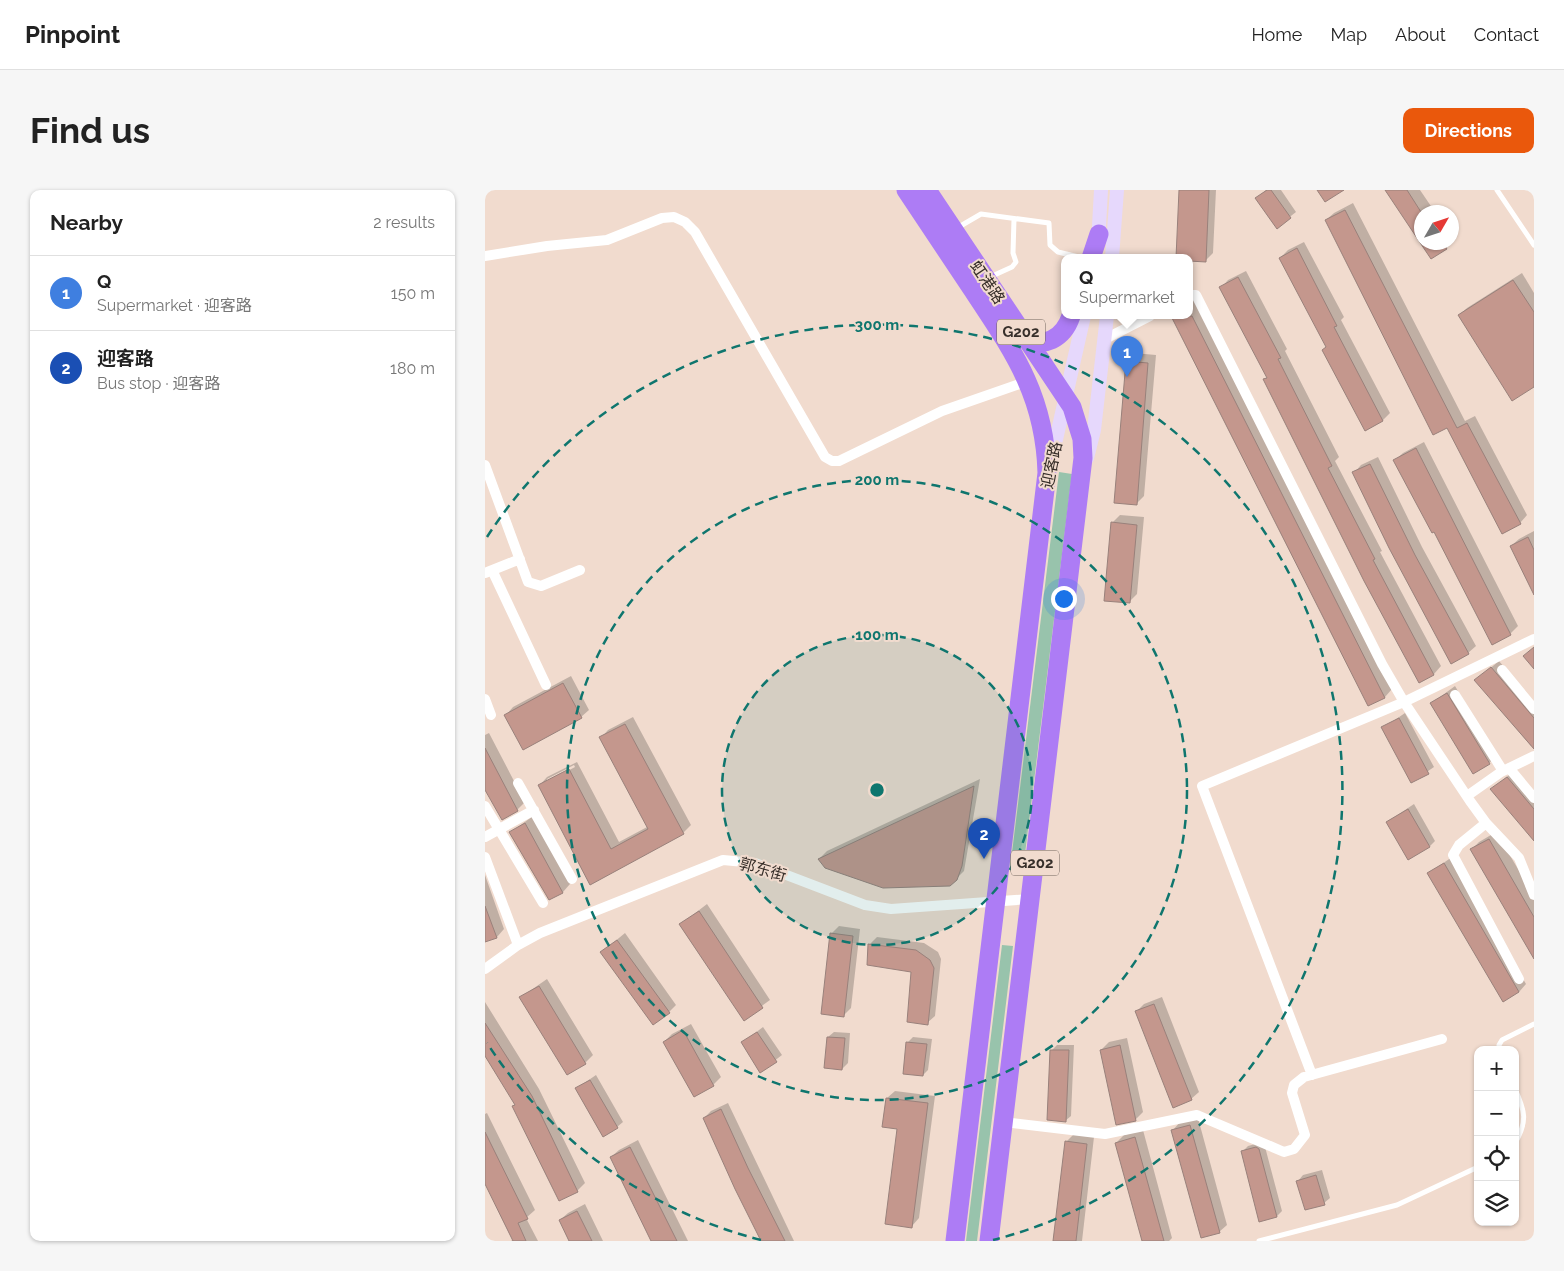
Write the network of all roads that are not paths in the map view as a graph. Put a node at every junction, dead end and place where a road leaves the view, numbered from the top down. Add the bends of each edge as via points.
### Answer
1 (906, 190) edge
2 (927, 190) edge
3 (1101, 190) edge
4 (1117, 190) edge
5 (1497, 190) edge
6 (1014, 219) junction
7 (954, 230) junction
8 (1099, 234) junction
9 (1534, 244) edge
10 (1066, 254) edge
11 (1092, 254) edge
12 (1096, 254) edge
13 (1112, 254) edge
14 (485, 256) edge
15 (986, 279) junction
16 (1193, 295) edge
17 (1070, 319) edge
18 (1083, 319) edge
19 (1107, 319) edge
20 (1144, 319) edge
21 (1023, 334) junction
22 (1105, 339) junction
23 (1028, 381) junction
24 (1066, 398) junction
25 (485, 465) edge
26 (1080, 484) junction
27 (1045, 489) junction
28 (520, 559) junction
29 (580, 570) dead end
30 (488, 571) edge
31 (1534, 639) edge
32 (1503, 670) dead end
33 (546, 685) dead end
34 (1455, 694) dead end
35 (485, 699) edge
36 (1404, 702) junction
37 (1534, 709) edge
38 (491, 716) dead end
39 (1534, 756) edge
40 (1506, 770) junction
41 (519, 783) dead end
42 (1467, 796) junction
43 (1534, 798) edge
44 (485, 806) edge
45 (534, 810) junction
46 (1486, 822) junction
47 (498, 830) junction
48 (485, 837) edge
49 (485, 857) edge
50 (572, 879) dead end
51 (1534, 894) edge
52 (1030, 899) junction
53 (996, 902) junction
54 (543, 903) dead end
55 (518, 945) junction
56 (485, 968) edge
57 (1519, 979) dead end
58 (1534, 1024) edge
59 (1442, 1039) dead end
60 (1499, 1046) edge
61 (1312, 1075) junction
62 (1516, 1091) edge
63 (1003, 1122) junction
64 (1519, 1136) edge
65 (1474, 1169) edge
66 (955, 1241) edge
67 (989, 1241) edge
68 (1259, 1241) edge

1 - 23 highway, 虹港路 / G202 via 1015,354
2 - 7 highway, 虹港路 / G202
3 - 8 main road
4 - 13 main road
5 - 9 lane
6 - 7 lane via 981,214
6 - 10 lane via 1049,223 1050,245
6 - 15 lane via 1013,253 1017,262
7 - 15 highway, 虹港路 / G202
8 - 11 highway
8 - 12 main road
14 - 23 street via 607,240 663,218 674,217 685,222 695,232 825,457 832,461 839,462 942,411
15 - 21 highway, 虹港路 / G202
16 - 36 street via 1196,295
17 - 21 highway via 1065,331 1052,341 1036,342
18 - 24 main road, 迎客路
19 - 22 main road, 迎客路
20 - 22 street
21 - 24 highway, 虹港路 / G202
22 - 26 main road, 迎客路 via 1094,430
23 - 27 highway, 虹港路 / G202 via 1047,451
24 - 26 highway, 虹港路 / G202 via 1082,439
24 - 27 main road, 迎客路
25 - 28 street
26 - 52 highway, 迎客路 / G202
27 - 53 highway, 迎客路 / G202
28 - 29 street via 528,582 541,586
28 - 30 street
30 - 33 street
31 - 36 street
32 - 37 street
34 - 40 street
35 - 38 street
36 - 42 street
36 - 61 street via 1201,786
39 - 40 street
40 - 42 street
40 - 43 street
41 - 45 street
42 - 46 street
44 - 47 street
45 - 47 street
45 - 50 street
46 - 51 street via 1519,858
46 - 57 street via 1453,855
47 - 48 street
47 - 54 street
49 - 55 street
52 - 53 street, 郭东街
52 - 63 highway, 迎客路 / G202
53 - 55 street, 郭东街 via 891,909 865,905 755,863 723,860 561,924
53 - 66 highway, 迎客路 / G202
55 - 56 street, 郭东街
58 - 60 lane via 1502,1040
59 - 61 street
61 - 63 street via 1294,1085 1292,1093 1305,1135 1294,1149 1284,1152 1197,1115 1105,1134
62 - 64 lane via 1524,1110 1523,1130
63 - 67 highway, 迎客路 / G202
65 - 68 lane via 1397,1204

